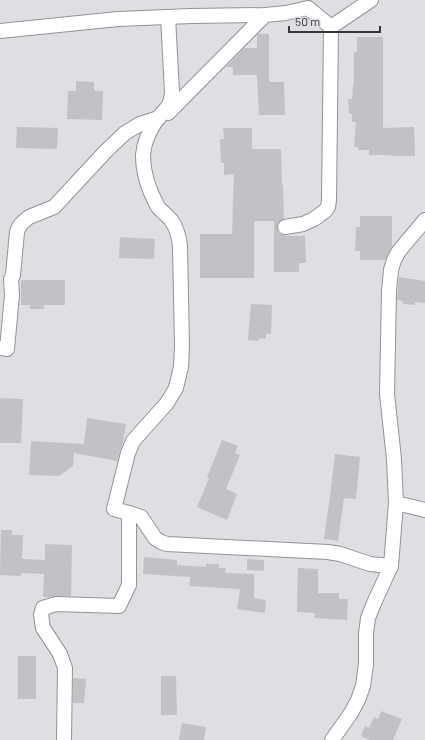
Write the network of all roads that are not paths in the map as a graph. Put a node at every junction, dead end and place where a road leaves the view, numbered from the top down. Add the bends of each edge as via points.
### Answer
1 (371, 0) edge
2 (265, 15) junction
3 (168, 17) junction
4 (331, 27) junction
5 (0, 31) edge
6 (159, 118) junction
7 (149, 132) junction
8 (425, 220) edge
9 (285, 227) dead end
10 (0, 348) edge
11 (396, 503) junction
12 (425, 510) edge
13 (129, 513) junction
14 (391, 566) junction
15 (64, 740) edge
16 (332, 740) edge

1 - 4 street
2 - 3 street
2 - 4 street via 308,8
2 - 7 street
3 - 5 street
3 - 6 street via 172,92 170,105
4 - 9 street via 328,207 314,219
6 - 7 street
6 - 10 street via 140,124 125,133 54,207 29,217 19,227 11,279 7,349
7 - 13 street via 145,143 144,171 159,208 172,221 179,240 181,367 176,388 168,403 133,441 128,453 114,509
8 - 11 street via 399,251 391,270 387,394
11 - 12 street
11 - 14 street
13 - 14 street via 142,517 155,538 167,544 328,552 370,564
13 - 15 street via 128,585 119,606 56,604 43,608 43,628 60,654 65,668
14 - 16 street via 368,618 363,686 351,713

